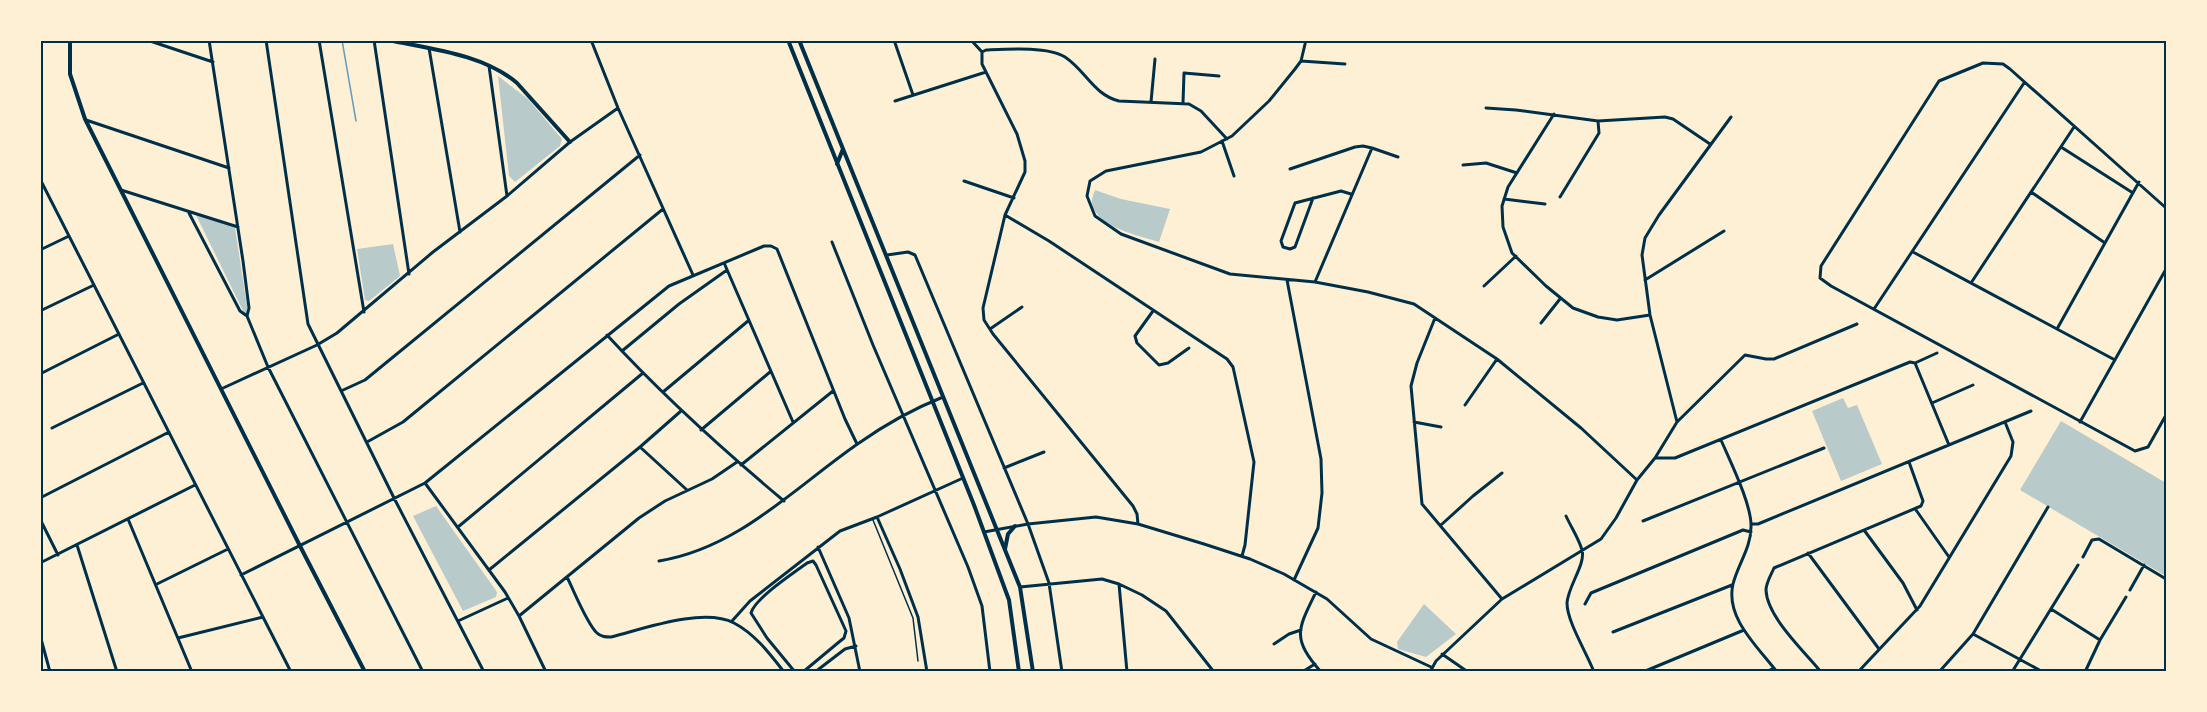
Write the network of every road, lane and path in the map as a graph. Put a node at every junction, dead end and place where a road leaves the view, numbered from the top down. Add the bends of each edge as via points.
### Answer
1 (70, 40) edge
2 (147, 40) edge
3 (209, 40) edge
4 (266, 40) edge
5 (319, 40) edge
6 (374, 40) edge
7 (388, 40) edge
8 (591, 40) edge
9 (788, 40) edge
10 (799, 40) edge
11 (894, 40) edge
12 (971, 40) edge
13 (1306, 40) edge
14 (429, 48) junction
15 (982, 52) junction
16 (1155, 58) dead end
17 (1301, 60) junction
18 (213, 62) junction
19 (1345, 64) dead end
20 (489, 66) junction
21 (986, 72) junction
22 (1219, 76) dead end
23 (2025, 83) junction
24 (913, 95) junction
25 (895, 101) dead end
26 (1151, 102) junction
27 (1183, 103) junction
28 (618, 108) junction
29 (1486, 108) dead end
30 (1554, 114) junction
31 (1731, 117) dead end
32 (85, 119) junction
33 (1598, 121) junction
34 (2074, 127) junction
35 (1225, 140) junction
36 (570, 142) junction
37 (1710, 144) junction
38 (2061, 147) junction
39 (843, 148) junction
40 (1372, 148) junction
41 (640, 156) junction
42 (1398, 157) dead end
43 (837, 164) junction
44 (1464, 165) dead end
45 (229, 168) junction
46 (1290, 169) dead end
47 (1517, 173) junction
48 (1234, 176) dead end
49 (40, 178) edge
50 (964, 181) dead end
51 (2139, 182) junction
52 (45, 188) junction
53 (121, 190) junction
54 (40, 191) edge
55 (2031, 192) junction
56 (2133, 193) junction
57 (1352, 194) junction
58 (507, 196) junction
59 (1560, 197) dead end
60 (1014, 198) junction
61 (1313, 198) junction
62 (1504, 199) junction
63 (1545, 204) dead end
64 (2166, 208) edge
65 (663, 209) junction
66 (189, 213) junction
67 (1005, 215) junction
68 (238, 227) junction
69 (1724, 231) dead end
70 (459, 232) junction
71 (69, 236) junction
72 (832, 242) dead end
73 (2105, 243) junction
74 (40, 250) edge
75 (1912, 252) junction
76 (887, 255) junction
77 (1516, 256) junction
78 (724, 264) junction
79 (2166, 269) edge
80 (727, 270) junction
81 (410, 274) junction
82 (693, 275) junction
83 (1287, 280) junction
84 (1645, 280) junction
85 (1315, 282) junction
86 (1971, 283) junction
87 (94, 285) junction
88 (1484, 286) dead end
89 (1561, 298) junction
90 (1022, 307) dead end
91 (1874, 309) junction
92 (40, 311) edge
93 (1153, 311) junction
94 (364, 312) junction
95 (1650, 315) junction
96 (247, 316) junction
97 (1435, 318) junction
98 (748, 321) junction
99 (1541, 323) dead end
100 (1857, 324) dead end
101 (990, 329) junction
102 (2056, 329) junction
103 (119, 334) junction
104 (607, 334) junction
105 (317, 345) junction
106 (1189, 348) dead end
107 (622, 351) junction
108 (1936, 353) dead end
109 (1497, 359) junction
110 (2115, 360) junction
111 (1913, 363) junction
112 (268, 367) junction
113 (771, 372) junction
114 (644, 373) junction
115 (40, 374) edge
116 (143, 383) junction
117 (1973, 385) dead end
118 (221, 389) junction
119 (341, 391) junction
120 (834, 391) junction
121 (663, 392) junction
122 (944, 397) junction
123 (932, 402) junction
124 (1932, 403) junction
125 (1466, 405) dead end
126 (681, 411) junction
127 (2031, 411) dead end
128 (903, 414) junction
129 (2166, 415) edge
130 (1413, 422) junction
131 (1677, 422) junction
132 (2005, 422) junction
133 (2080, 422) junction
134 (793, 423) junction
135 (1441, 427) dead end
136 (51, 428) dead end
137 (701, 430) junction
138 (169, 432) junction
139 (1721, 440) junction
140 (367, 442) junction
141 (857, 444) junction
142 (1949, 445) junction
143 (639, 447) junction
144 (1824, 448) dead end
145 (1044, 452) dead end
146 (1655, 458) junction
147 (737, 462) junction
148 (1908, 462) junction
149 (741, 465) junction
150 (1004, 468) junction
151 (1502, 473) dead end
152 (963, 478) junction
153 (1637, 480) junction
154 (426, 483) junction
155 (1738, 483) junction
156 (195, 485) junction
157 (687, 490) junction
158 (934, 491) junction
159 (40, 498) edge
160 (394, 498) junction
161 (784, 501) junction
162 (2048, 507) dead end
163 (1916, 510) junction
164 (1566, 516) dead end
165 (877, 517) junction
166 (40, 519) edge
167 (128, 519) junction
168 (872, 519) junction
169 (1643, 521) dead end
170 (347, 522) junction
171 (1028, 524) junction
172 (1138, 524) junction
173 (1751, 524) junction
174 (1441, 525) junction
175 (1015, 526) junction
176 (458, 527) junction
177 (997, 529) junction
178 (1864, 530) junction
179 (984, 532) junction
180 (1751, 532) junction
181 (77, 545) junction
182 (300, 546) junction
183 (818, 547) junction
184 (228, 549) junction
185 (1005, 549) junction
186 (1583, 551) junction
187 (1808, 553) junction
188 (58, 555) junction
189 (1242, 556) junction
190 (2083, 557) dead end
191 (824, 558) junction
192 (1950, 558) junction
193 (659, 561) dead end
194 (815, 562) junction
195 (40, 563) edge
196 (2078, 565) dead end
197 (2144, 565) junction
198 (489, 570) junction
199 (241, 575) junction
200 (567, 577) junction
201 (2166, 579) edge
202 (1294, 580) junction
203 (1049, 583) junction
204 (157, 584) junction
205 (1119, 584) junction
206 (1732, 585) junction
207 (1020, 587) junction
208 (2130, 590) dead end
209 (1316, 592) junction
210 (2126, 597) dead end
211 (508, 598) junction
212 (1502, 599) junction
213 (1585, 604) dead end
214 (1917, 609) junction
215 (2051, 609) junction
216 (846, 610) junction
217 (838, 614) junction
218 (519, 616) junction
219 (262, 617) junction
220 (458, 621) junction
221 (732, 621) junction
222 (1300, 630) junction
223 (1744, 630) junction
224 (1613, 632) dead end
225 (1973, 634) junction
226 (40, 635) edge
227 (178, 638) junction
228 (2100, 640) junction
229 (1274, 644) dead end
230 (856, 646) junction
231 (1879, 649) junction
232 (1442, 654) junction
233 (2021, 659) junction
234 (918, 661) dead end
235 (1315, 664) junction
236 (1431, 669) edge
237 (1775, 670) edge
238 (782, 671) edge
239 (793, 671) edge
240 (1645, 671) edge
241 (50, 672) edge
242 (117, 672) edge
243 (192, 672) edge
244 (291, 672) edge
245 (365, 672) edge
246 (423, 672) edge
247 (484, 672) edge
248 (546, 672) edge
249 (803, 672) edge
250 (815, 672) edge
251 (860, 672) edge
252 (927, 672) edge
253 (990, 672) edge
254 (1019, 672) edge
255 (1033, 672) edge
256 (1062, 672) edge
257 (1127, 672) edge
258 (1214, 672) edge
259 (1302, 672) edge
260 (1321, 672) edge
261 (1468, 672) edge
262 (1594, 672) edge
263 (1766, 672) edge
264 (1821, 672) edge
265 (1858, 672) edge
266 (1939, 672) edge
267 (2012, 672) edge
268 (2043, 672) edge
269 (2085, 672) edge

1 - 32 main road via 70,74
2 - 18 street
3 - 18 street
4 - 105 street via 308,324
5 - 94 street
6 - 81 street
7 - 14 main road
8 - 28 street
9 - 43 main road
10 - 39 main road
11 - 24 street
12 - 15 street
13 - 17 street
14 - 20 main road
14 - 70 street
15 - 21 street
15 - 26 street via 995,49 1059,54 1109,99
16 - 26 street
17 - 19 street
17 - 35 street via 1269,101
18 - 45 street
20 - 36 main road via 517,83
20 - 58 street
21 - 24 street
21 - 60 street via 1023,149 1025,172
22 - 27 street via 1184,73
23 - 34 street
23 - 75 street
23 - 91 street via 1995,62 1939,81 1821,266 1820,278
24 - 25 street
26 - 27 street
27 - 35 street via 1202,111
28 - 36 street
28 - 41 street
29 - 30 street
30 - 33 street
30 - 47 street
31 - 37 street
32 - 45 street
32 - 53 main road
33 - 37 street via 1665,117
33 - 59 street via 1599,133
34 - 38 street
34 - 51 street
35 - 48 street
35 - 83 street via 1201,152 1106,171 1090,181 1089,206 1095,216 1121,234 1230,274
36 - 58 street
37 - 84 street via 1645,238
38 - 55 street
38 - 56 street
39 - 43 main road
39 - 76 main road
40 - 42 street
40 - 46 street via 1355,147
40 - 57 street
41 - 65 street
41 - 119 street via 365,380
43 - 123 main road
44 - 47 street via 1486,163
45 - 68 street
47 - 62 street
49 - 52 street
50 - 60 street
51 - 56 street
51 - 64 street
52 - 54 street
52 - 71 street
53 - 66 street
53 - 118 main road
55 - 73 street
55 - 86 street
56 - 73 street
57 - 61 street via 1341,191
57 - 85 street
58 - 70 street
60 - 67 street
61 - 61 street via 1295,247 1283,247 1281,241 1295,203
62 - 63 street
62 - 77 street via 1503,227
65 - 82 street
65 - 140 street via 404,423
66 - 68 street
66 - 96 street via 240,311
67 - 93 street
67 - 101 street via 982,308
68 - 96 street
69 - 84 street
70 - 81 street
71 - 74 street
71 - 87 street
72 - 128 street
73 - 102 street
75 - 86 street
75 - 91 street
76 - 122 main road
76 - 150 street via 915,255
77 - 88 street
77 - 89 street
78 - 80 street
78 - 82 street
78 - 120 street via 764,246 777,249
79 - 110 street
80 - 98 street
80 - 107 street
81 - 94 street
82 - 104 street via 669,286
83 - 85 street
83 - 202 street via 1321,459 1322,493 1318,528
84 - 95 street
85 - 97 street via 1414,304
86 - 102 street
87 - 92 street
87 - 103 street
89 - 95 street via 1573,308 1598,317 1617,320
89 - 99 street
90 - 101 street
91 - 133 street
93 - 106 street via 1136,336 1137,343 1159,365
93 - 189 street via 1227,359 1233,367 1254,462
94 - 105 street
95 - 131 street
96 - 112 street
97 - 109 street
97 - 130 street via 1411,386
98 - 113 street
98 - 121 street
100 - 131 street via 1774,358 1745,355
101 - 172 street via 1133,506
102 - 110 street
103 - 115 street
103 - 116 street
104 - 107 street
104 - 154 street
105 - 112 street
105 - 119 street
107 - 114 street
108 - 111 street
109 - 125 street
109 - 153 street
110 - 133 street
111 - 124 street
111 - 139 street
112 - 118 street
112 - 170 street
113 - 134 street
113 - 137 street
114 - 121 street
114 - 176 street
116 - 136 street
116 - 138 street
117 - 124 street
118 - 182 main road
119 - 140 street
120 - 134 street
120 - 141 street
121 - 126 street
122 - 123 street
122 - 177 main road
123 - 128 street
123 - 152 main road
124 - 142 street
126 - 137 street
126 - 143 street
127 - 132 street
128 - 141 street
128 - 158 street
129 - 133 street via 2148,447 2135,451
130 - 135 street
130 - 174 street via 1422,504
131 - 146 street
132 - 142 street
132 - 192 street via 2013,442 2012,456
134 - 149 street
137 - 147 street
138 - 156 street
138 - 159 street
139 - 146 street via 1675,458
139 - 155 street
140 - 160 street
141 - 161 street
142 - 148 street
143 - 157 street
143 - 198 street
144 - 155 street
145 - 150 street
146 - 153 street
147 - 149 street
147 - 157 street
148 - 163 street via 1923,501
148 - 173 street
149 - 161 street
150 - 171 street
151 - 174 street
152 - 158 street
152 - 179 main road
153 - 186 street via 1606,534
154 - 160 street
154 - 176 street
155 - 169 street
155 - 173 street
156 - 167 street
156 - 184 street
157 - 200 street via 639,518
158 - 165 street
158 - 253 street via 982,606
160 - 170 street
160 - 220 street
161 - 193 street via 730,537 679,558
162 - 225 street
163 - 178 street
163 - 192 street
164 - 186 street
165 - 168 street
165 - 252 street via 918,617
166 - 188 street
167 - 181 street
167 - 204 street
168 - 183 street via 840,531
168 - 234 lane via 914,618
170 - 182 street
170 - 246 street
171 - 172 street via 1096,518
171 - 175 street
171 - 203 street
172 - 189 street
173 - 180 street
174 - 212 street
175 - 177 street
175 - 185 main road
176 - 198 street
177 - 179 street
177 - 185 main road
178 - 187 street
178 - 214 street
179 - 254 main road via 1009,600
180 - 206 street
180 - 213 street via 1743,530 1591,593
181 - 188 street
181 - 242 street
182 - 199 street
182 - 245 main road
183 - 191 street
183 - 221 street via 750,601
184 - 199 street
184 - 204 street
185 - 207 main road
186 - 212 street
186 - 262 street via 1567,603
187 - 231 street
187 - 264 street via 1774,568 1766,588 1769,606
188 - 195 street
189 - 202 street
190 - 197 street via 2096,538
191 - 194 street
191 - 216 street
192 - 214 street
194 - 217 street
194 - 239 street via 807,563 752,607 751,613 767,638
196 - 215 street
197 - 201 street
197 - 208 street
198 - 211 street
199 - 219 street
200 - 218 street
200 - 221 street via 597,634 604,637 684,619 712,617
202 - 209 street
203 - 205 street via 1102,579
203 - 207 street
203 - 256 street
204 - 227 street
205 - 257 street
205 - 258 street via 1166,611
206 - 223 street via 1734,611
206 - 224 street
207 - 255 main road
209 - 222 street
209 - 236 street via 1371,639
210 - 228 street
211 - 218 street
211 - 220 street
212 - 232 street
214 - 231 street
215 - 228 street
215 - 233 street
216 - 217 street
216 - 230 street
217 - 249 street via 846,631 844,638
218 - 248 street
219 - 227 street
219 - 244 street
220 - 247 street
221 - 238 street via 749,632
222 - 229 street
222 - 235 street via 1301,643
223 - 237 street
223 - 240 street
225 - 233 street
225 - 266 street
226 - 241 street
227 - 243 street
228 - 269 street
230 - 250 street via 845,649
230 - 251 street
231 - 265 street
232 - 236 street
232 - 261 street
233 - 267 street
233 - 268 street
235 - 259 street
235 - 260 street
237 - 263 street

